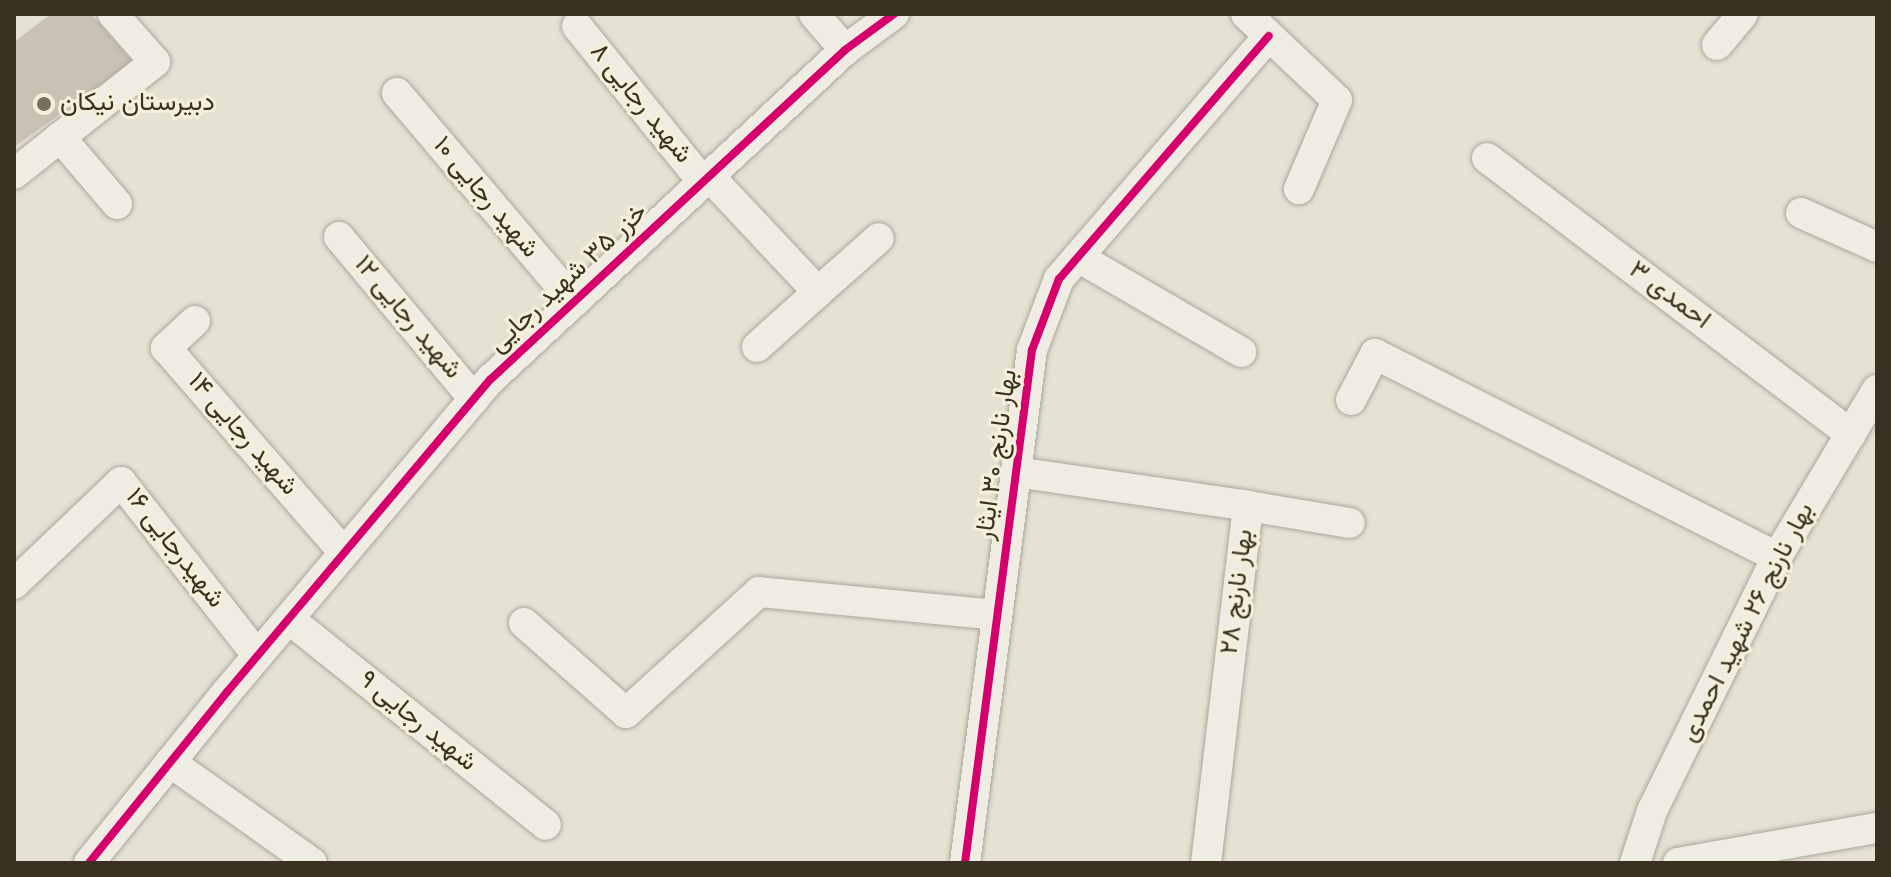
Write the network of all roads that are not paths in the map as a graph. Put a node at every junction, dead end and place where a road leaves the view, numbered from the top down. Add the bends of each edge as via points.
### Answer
1 (113, 14) edge
2 (814, 14) edge
3 (894, 14) edge
4 (1246, 14) edge
5 (1743, 14) edge
6 (577, 26) dead end
7 (1269, 36) junction
8 (1717, 45) dead end
9 (845, 50) junction
10 (397, 93) dead end
11 (60, 137) junction
12 (1487, 158) dead end
13 (14, 174) edge
14 (706, 179) junction
15 (1299, 189) dead end
16 (117, 204) dead end
17 (1801, 213) dead end
18 (339, 237) dead end
19 (879, 238) dead end
20 (1877, 247) edge
21 (1078, 257) junction
22 (818, 292) junction
23 (574, 302) junction
24 (195, 321) dead end
25 (757, 347) dead end
26 (1241, 352) dead end
27 (1877, 390) edge
28 (474, 399) junction
29 (1351, 400) dead end
30 (1851, 434) junction
31 (1016, 472) junction
32 (1248, 506) junction
33 (1350, 523) dead end
34 (344, 553) junction
35 (1777, 557) junction
36 (14, 584) edge
37 (997, 615) junction
38 (289, 619) junction
39 (524, 623) dead end
40 (258, 656) junction
41 (170, 762) junction
42 (546, 825) dead end
43 (1877, 828) edge
44 (89, 863) edge
45 (312, 863) edge
46 (965, 863) edge
47 (1206, 863) edge
48 (1635, 863) edge
49 (1678, 863) edge

1 - 11 street via 155,62
2 - 9 street
3 - 9 street, خزر ۳۵ شهید رجایی
4 - 7 street
5 - 8 street
6 - 14 street, شهید رجایی ۸
7 - 15 street via 1337,100
7 - 21 street, بهار نارنج ۳۰ ایثار
9 - 14 street, خزر ۳۵ شهید رجایی
10 - 23 street, شهید رجایی ۱۰
11 - 13 street
11 - 16 street
12 - 30 street, احمدی ۳
14 - 22 street, شهید رجایی ۸
14 - 23 street, خزر ۳۵ شهید رجایی
17 - 20 street
18 - 28 street, شهید رجایی ۱۲
19 - 22 street
21 - 26 street
21 - 31 street, بهار نارنج ۳۰ ایثار via 1059,279 1032,350
22 - 25 street
23 - 28 street, خزر ۳۵ شهید رجایی
24 - 34 street, شهید رجایی ۱۴ via 166,348
27 - 30 street, بهار نارنج ۲۶ شهید احمدی
28 - 34 street, خزر ۳۵ شهید رجایی
29 - 35 street via 1375,354
30 - 35 street, بهار نارنج ۲۶ شهید احمدی
31 - 32 street, بهار نارنج ۲۸
31 - 37 street, بهار نارنج ۳۰ ایثار
32 - 33 street
32 - 47 street, بهار نارنج ۲۸
34 - 38 street, خزر ۳۵ شهید رجایی
35 - 48 street, بهار نارنج ۲۶ شهید احمدی via 1652,811
36 - 40 street, شهیدرجایی ۱۶ via 121,482
37 - 39 street via 759,592 626,713
37 - 46 street, بهار نارنج ۳۰ ایثار
38 - 40 street, خزر ۳۵ شهید رجایی
38 - 42 street, شهید رجایی ۹
40 - 41 street, خزر ۳۵ شهید رجایی
41 - 44 street, خزر ۳۵ شهید رجایی
41 - 45 street
43 - 49 street

